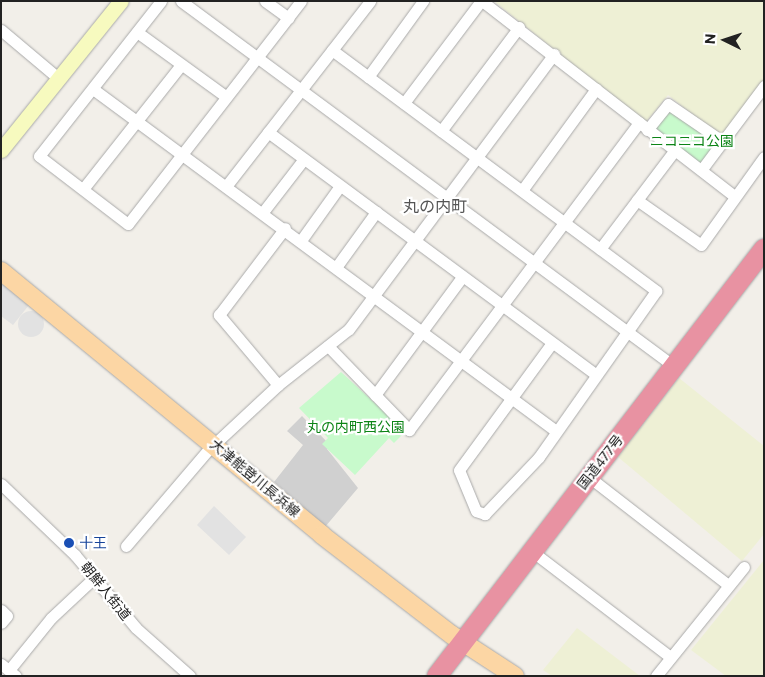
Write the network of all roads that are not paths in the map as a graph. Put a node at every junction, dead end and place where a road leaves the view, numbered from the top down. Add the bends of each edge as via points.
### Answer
1 (121, 1) edge
2 (161, 1) edge
3 (181, 1) edge
4 (265, 1) edge
5 (301, 1) edge
6 (370, 1) edge
7 (423, 1) edge
8 (482, 1) edge
9 (288, 18) junction
10 (519, 27) junction
11 (2, 32) edge
12 (137, 32) junction
13 (332, 50) junction
14 (554, 54) junction
15 (256, 57) junction
16 (181, 65) junction
17 (368, 77) junction
18 (58, 78) junction
19 (764, 86) edge
20 (92, 89) junction
21 (300, 89) junction
22 (596, 89) junction
23 (225, 96) junction
24 (404, 103) junction
25 (137, 120) junction
26 (643, 126) junction
27 (441, 130) junction
28 (268, 132) junction
29 (722, 141) junction
30 (1, 150) edge
31 (674, 151) junction
32 (183, 153) junction
33 (764, 157) edge
34 (477, 158) junction
35 (304, 159) junction
36 (702, 169) junction
37 (227, 185) junction
38 (340, 186) junction
39 (83, 189) junction
40 (523, 189) junction
41 (734, 196) junction
42 (447, 198) junction
43 (637, 200) junction
44 (262, 212) junction
45 (376, 212) junction
46 (564, 223) junction
47 (284, 228) junction
48 (302, 239) junction
49 (416, 241) junction
50 (600, 249) junction
51 (764, 249) edge
52 (535, 263) junction
53 (338, 266) junction
54 (1, 271) edge
55 (462, 277) junction
56 (375, 295) junction
57 (504, 305) junction
58 (423, 329) junction
59 (628, 332) junction
60 (552, 342) junction
61 (328, 346) junction
62 (463, 359) junction
63 (675, 367) junction
64 (596, 375) junction
65 (278, 386) junction
66 (375, 395) junction
67 (510, 396) junction
68 (556, 431) junction
69 (218, 444) junction
70 (589, 477) junction
71 (1, 484) edge
72 (126, 546) dead end
73 (533, 552) junction
74 (744, 567) dead end
75 (95, 577) junction
76 (727, 584) junction
77 (1, 610) edge
78 (1, 623) edge
79 (466, 642) junction
80 (669, 656) junction
81 (10, 672) edge
82 (190, 676) edge
83 (437, 676) edge
84 (515, 676) edge
85 (656, 676) edge

1 - 18 street
2 - 12 street
3 - 15 street
4 - 9 street
5 - 9 street
6 - 13 street
7 - 17 street
8 - 10 street
8 - 24 street
9 - 15 street
10 - 14 street
10 - 27 street
11 - 18 street
12 - 16 street
12 - 20 street
13 - 17 street
13 - 21 street
14 - 22 street
14 - 34 street
15 - 21 street
15 - 23 street
16 - 23 street
16 - 25 street
17 - 24 street
18 - 30 street
19 - 29 street
20 - 25 street
20 - 39 street via 39,156
21 - 28 street
21 - 42 street
22 - 26 street
22 - 40 street
23 - 32 street
24 - 27 street
25 - 32 street
25 - 39 street
26 - 29 street via 668,104
26 - 31 street
26 - 46 street
27 - 34 street
28 - 35 street
28 - 37 street
29 - 36 street
31 - 36 street
31 - 43 street
32 - 37 street
32 - 39 street via 128,224
33 - 41 street
34 - 40 street
34 - 42 street
35 - 38 street
35 - 44 street
36 - 41 street
37 - 44 street
38 - 45 street
38 - 48 street
40 - 46 street
41 - 43 street via 701,245
42 - 49 street
42 - 52 street
43 - 50 street
44 - 47 street
45 - 49 street
45 - 53 street
46 - 50 street
46 - 52 street
47 - 48 street
47 - 65 street via 219,315
48 - 53 street
49 - 55 street
49 - 56 street
50 - 59 street via 656,291
51 - 63 highway, 国道477号
52 - 57 street
52 - 59 street
53 - 56 street
54 - 69 main road, 大津能登川長浜線
55 - 57 street
55 - 58 street
56 - 58 street
56 - 61 street via 349,330
57 - 60 street
57 - 62 street
58 - 62 street
58 - 66 street
59 - 63 street
59 - 64 street
60 - 64 street
60 - 67 street
61 - 65 street
61 - 66 street
62 - 66 street via 409,430
62 - 67 street
63 - 70 highway, 国道477号
64 - 68 street
65 - 69 street
67 - 68 street
67 - 68 street via 457,473 476,511 485,514 539,457
69 - 72 street
69 - 79 main road, 大津能登川長浜線 via 322,535
70 - 73 highway, 国道477号
70 - 76 street
71 - 75 street, 朝鮮人街道
73 - 79 highway, 国道477号
73 - 80 street
74 - 76 street
75 - 81 street via 51,618
75 - 82 street, 朝鮮人街道 via 136,628
76 - 80 street
77 - 78 street via 6,616
79 - 83 highway, 国道477号
79 - 84 main road, 大津能登川長浜線
80 - 85 street

